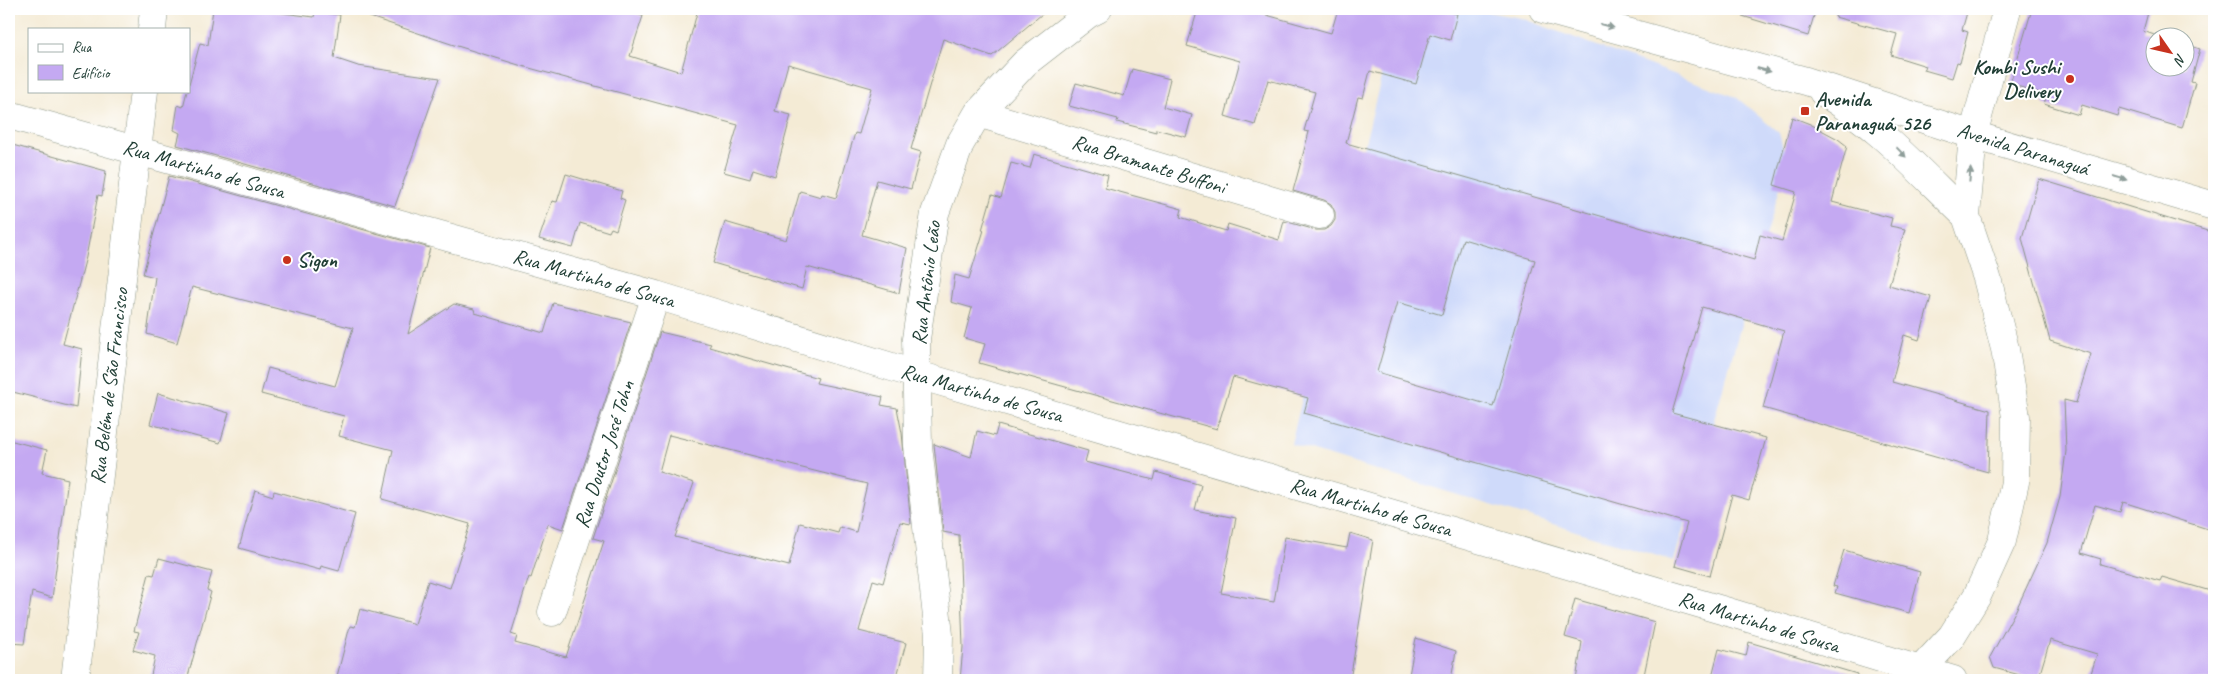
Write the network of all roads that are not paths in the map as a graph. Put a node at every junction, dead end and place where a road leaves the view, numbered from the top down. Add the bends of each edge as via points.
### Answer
1 (154, 9) edge
2 (1098, 9) edge
3 (1543, 9) edge
4 (2007, 9) edge
5 (152, 28) edge
6 (1806, 81) junction
7 (144, 92) edge
8 (978, 113) junction
9 (9, 115) edge
10 (1973, 135) junction
11 (136, 150) junction
12 (2214, 206) edge
13 (1320, 215) dead end
14 (1966, 216) junction
15 (656, 295) junction
16 (918, 375) junction
17 (552, 612) dead end
18 (1917, 676) edge
19 (75, 680) edge
20 (938, 680) edge
21 (1953, 680) edge

1 - 5 street
2 - 8 street, Rua Antônio Leão via 1024,63
3 -> 6 street, Avenida Paranaguá
4 - 10 street
6 - 10 street, Avenida Paranaguá
6 -> 14 street via 1851,109 1894,145
7 - 11 street, Rua Belém de São Francisco
8 - 13 street, Rua Bramante Buffoni
8 - 16 street, Rua Antônio Leão via 960,144 935,214 916,339
9 - 11 street, Rua Martinho de Sousa
10 -> 12 street, Avenida Paranaguá
14 -> 10 street
11 - 15 street, Rua Martinho de Sousa
11 - 19 street, Rua Belém de São Francisco
14 - 18 street via 1987,278 2005,349 2016,417 2015,482 2002,542 1977,596 1952,636
15 - 16 street, Rua Martinho de Sousa
15 - 17 street, Rua Doutor José Tohn
16 - 18 street, Rua Martinho de Sousa via 1706,606
16 - 20 street, Rua Antônio Leão via 918,446 939,635
18 - 21 street, Rua Martinho de Sousa

